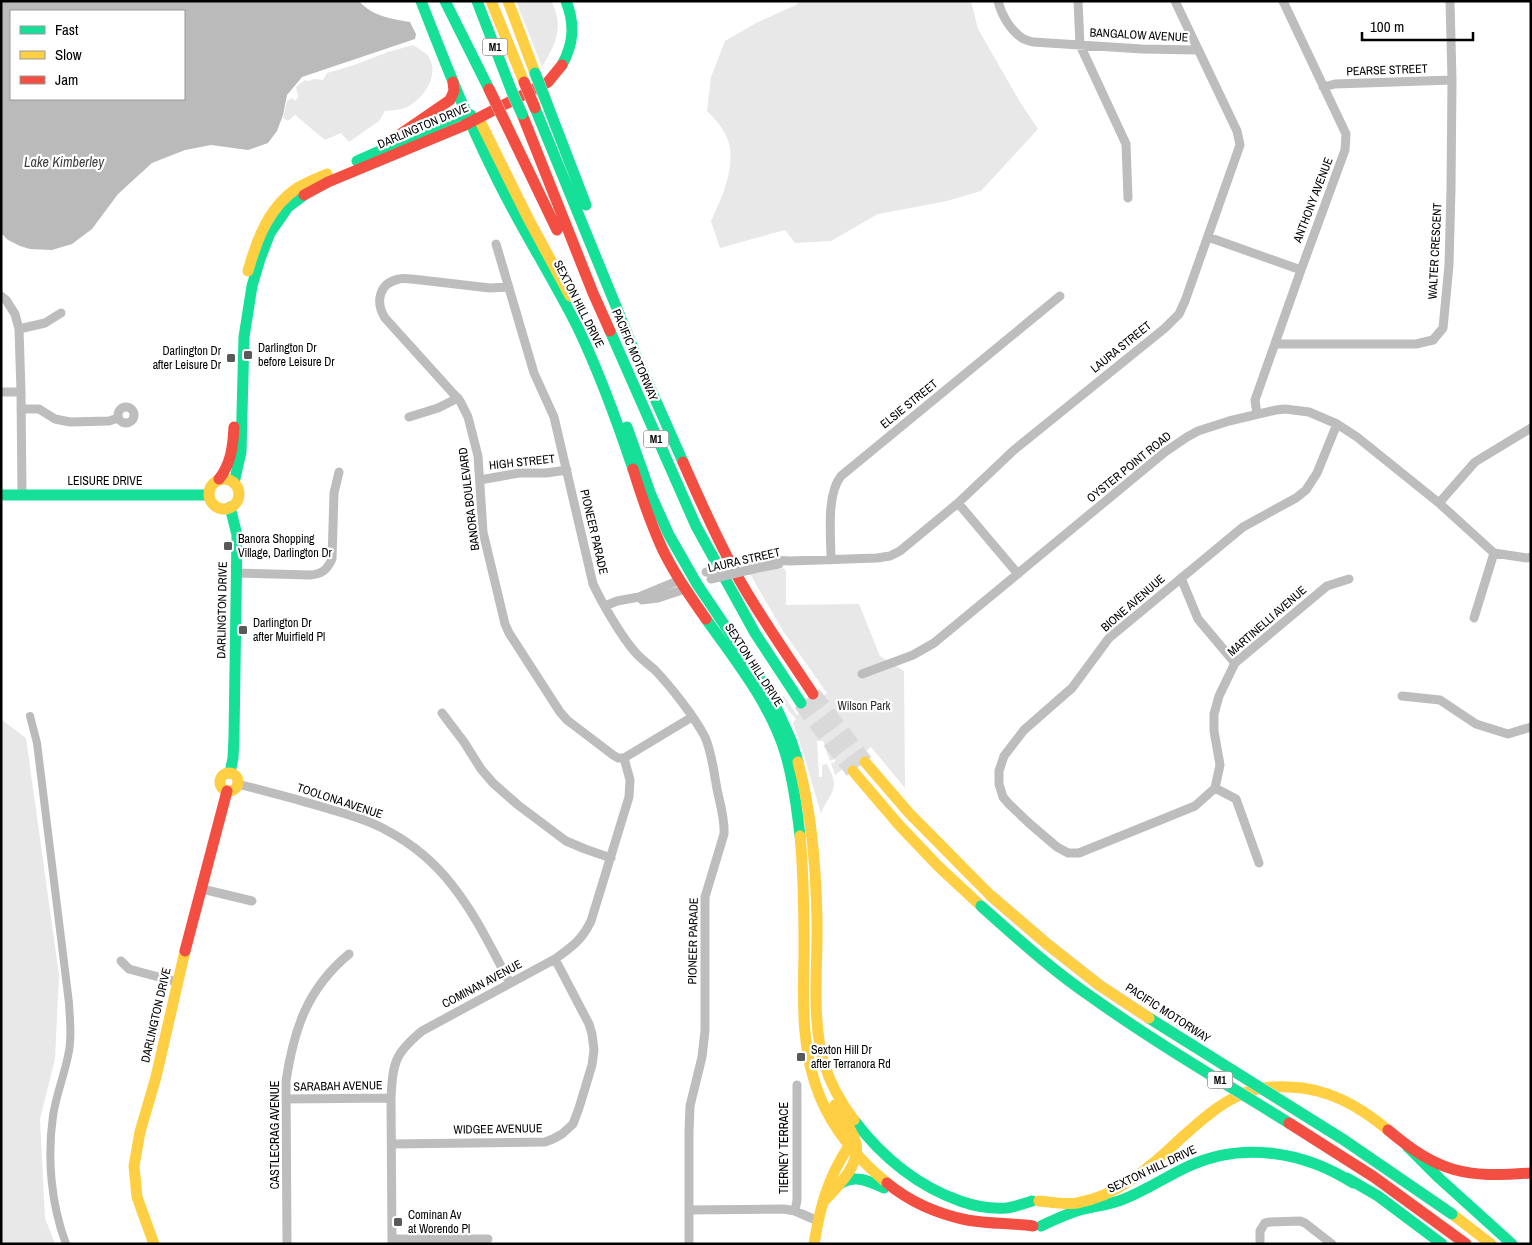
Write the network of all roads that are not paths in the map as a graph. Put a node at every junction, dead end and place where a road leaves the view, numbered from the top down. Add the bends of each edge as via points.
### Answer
1 (421, 1) edge
2 (445, 1) edge
3 (477, 1) edge
4 (491, 1) edge
5 (508, 1) edge
6 (566, 1) edge
7 (998, 1) edge
8 (1078, 1) edge
9 (1175, 1) edge
10 (1283, 1) edge
11 (1450, 1) edge
12 (1080, 44) junction
13 (1197, 50) junction
14 (452, 80) junction
15 (1452, 80) junction
16 (1323, 87) junction
17 (471, 118) junction
18 (387, 147) junction
19 (1128, 198) dead end
20 (1208, 237) junction
21 (496, 244) dead end
22 (1301, 270) junction
23 (509, 287) junction
24 (593, 292) junction
25 (1, 296) edge
26 (1060, 296) dead end
27 (61, 313) dead end
28 (19, 329) junction
29 (1275, 344) junction
30 (640, 365) junction
31 (1, 392) edge
32 (21, 392) junction
33 (458, 398) junction
34 (21, 410) junction
35 (1257, 414) junction
36 (409, 417) dead end
37 (118, 418) dead end
38 (1336, 424) junction
39 (1531, 428) edge
40 (567, 470) junction
41 (339, 472) dead end
42 (219, 479) junction
43 (480, 480) junction
44 (234, 483) junction
45 (1, 495) edge
46 (22, 495) junction
47 (208, 495) junction
48 (958, 503) junction
49 (1439, 503) junction
50 (230, 507) junction
51 (1494, 553) junction
52 (1531, 557) edge
53 (831, 560) junction
54 (797, 561) junction
55 (236, 573) junction
56 (1018, 574) junction
57 (708, 575) junction
58 (1180, 578) junction
59 (1349, 579) dead end
60 (695, 580) junction
61 (682, 585) junction
62 (605, 606) junction
63 (1474, 618) dead end
64 (1235, 663) junction
65 (862, 674) dead end
66 (813, 694) tunnel mouth
67 (1402, 696) dead end
68 (801, 703) tunnel mouth
69 (442, 712) dead end
70 (692, 717) junction
71 (1531, 727) edge
72 (624, 758) junction
73 (865, 762) tunnel mouth
74 (853, 770) tunnel mouth
75 (230, 773) junction
76 (237, 784) junction
77 (1215, 788) junction
78 (227, 791) junction
79 (611, 858) junction
80 (1259, 863) dead end
81 (202, 889) junction
82 (252, 901) dead end
83 (349, 954) dead end
84 (555, 959) junction
85 (121, 961) dead end
86 (177, 982) junction
87 (510, 983) junction
88 (825, 1064) junction
89 (797, 1085) dead end
90 (391, 1098) junction
91 (286, 1099) junction
92 (392, 1144) junction
93 (1407, 1146) junction
94 (854, 1149) junction
95 (880, 1151) junction
96 (1531, 1173) edge
97 (1347, 1178) junction
98 (840, 1184) junction
99 (910, 1199) junction
100 (824, 1201) junction
101 (1036, 1201) junction
102 (689, 1210) junction
103 (795, 1211) junction
104 (818, 1220) junction
105 (1037, 1226) junction
106 (488, 1239) dead end
107 (392, 1241) edge
108 (154, 1244) edge
109 (287, 1244) edge
110 (689, 1244) edge
111 (814, 1244) edge
112 (1260, 1244) edge
113 (1332, 1244) edge
114 (1429, 1244) edge
115 (1442, 1244) edge
116 (1466, 1244) edge
117 (1491, 1244) edge
118 (1512, 1244) edge

1 - 14 main road
2 - 24 main road, bridge via 564,246
3 - 24 main road, PACIFIC MOTORWAY / M1, bridge
4 - 30 main road, PACIFIC MOTORWAY / M1, bridge
5 - 30 main road, bridge via 638,346
6 - 17 main road via 573,33 568,56 557,73 544,85
7 - 12 street, BANGALOW AVENUE via 1007,22 1022,38 1033,42
8 - 12 street
9 - 13 street, LAURA STREET
10 - 16 street, ANTHONY AVENUE
11 - 15 street, WALTER CRESCENT
12 - 13 street, BANGALOW AVENUE
12 - 19 street via 1126,144
13 - 20 street, LAURA STREET via 1237,131 1240,145
14 - 17 main road
14 - 18 main road via 454,91 450,100
15 - 16 street, PEARSE STREET
15 - 29 street, WALTER CRESCENT via 1449,266 1443,328 1433,340 1416,344
16 - 22 street, ANTHONY AVENUE via 1346,134 1345,150
17 - 18 main road, DARLINGTON DRIVE
17 - 44 main road, DARLINGTON DRIVE via 312,190 288,207 276,222 260,259 247,313 241,452
17 - 60 main road, SEXTON HILL DRIVE via 579,311 615,392 654,502
17 - 61 main road, SEXTON HILL DRIVE via 518,220 584,340 616,418 655,534
18 - 42 main road, DARLINGTON DRIVE via 300,186 275,207 264,224 254,248 242,296 237,329 233,445 229,464
20 - 22 street
20 - 48 street, LAURA STREET via 1185,301 1173,321 1014,450
21 - 23 street, PIONEER PARADE
22 - 29 street, ANTHONY AVENUE
23 - 33 street, BANORA BOULEVARD via 399,279 382,290 378,302 385,318
23 - 40 street, PIONEER PARADE via 534,373 554,417
24 - 68 main road, PACIFIC MOTORWAY / M1 via 696,526 755,633
25 - 28 street via 16,314
26 - 53 street, ELSIE STREET via 841,476 832,491
27 - 28 street via 45,323
28 - 32 street
29 - 35 street, ANTHONY AVENUE via 1255,400
30 - 66 main road, PACIFIC MOTORWAY / M1 via 724,549 767,625
31 - 32 street
32 - 34 street
33 - 36 street
33 - 43 street, BANORA BOULEVARD via 470,424
34 - 37 street via 39,409 55,419 70,422
34 - 46 street
35 - 38 street, OYSTER POINT ROAD via 1304,411
35 - 56 street, OYSTER POINT ROAD via 1187,437
38 - 49 street, OYSTER POINT ROAD
38 - 58 street, BIONE AVENUUE via 1317,472 1306,490 1243,527
39 - 49 street via 1474,462
40 - 43 street, HIGH STREET via 515,473
40 - 62 street, PIONEER PARADE via 593,584
41 - 55 street via 334,493 332,559 328,568 320,574 310,575
42 - 44 main road
42 - 47 main road via 212,484
43 - 72 street, BANORA BOULEVARD via 485,545 509,633 567,720 613,755
44 - 50 main road via 238,498
45 - 46 main road, LEISURE DRIVE
46 - 47 main road, LEISURE DRIVE
47 - 50 main road via 216,507
48 - 53 street, LAURA STREET via 907,546 890,556
48 - 56 street
49 - 51 street, OYSTER POINT ROAD
50 - 55 main road, DARLINGTON DRIVE via 237,535
51 - 52 street
51 - 63 street
53 - 54 street, LAURA STREET
54 - 57 street, LAURA STREET, bridge
54 - 57 street, LAURA STREET, bridge via 745,561
55 - 75 main road, DARLINGTON DRIVE via 234,736
56 - 65 street, OYSTER POINT ROAD via 934,643 913,655
57 - 60 street
58 - 64 street via 1198,619
58 - 77 street, BIONE AVENUUE via 1109,638 1072,688 1024,730 1001,761 999,784 1009,804 1068,853 1078,853 1195,806
59 - 64 street, MARTINELLI AVENUE via 1327,586
60 - 61 main road
60 - 88 main road, SEXTON HILL DRIVE via 773,699 798,766 814,862 818,1024
61 - 62 street via 655,599 631,599
61 - 94 main road, SEXTON HILL DRIVE via 756,689 773,720 787,758 804,866 803,1008 808,1059 822,1104
62 - 70 street, PIONEER PARADE via 635,653 661,677
64 - 77 street, MARTINELLI AVENUE via 1214,714 1220,765
67 - 71 street via 1440,700 1476,724 1508,734
69 - 79 street via 493,783 518,805 566,840
70 - 72 street
70 - 102 street, PIONEER PARADE via 707,743 725,826 705,897 705,1031 690,1106
72 - 79 street, COMINAN AVENUE via 630,780 630,797
73 - 117 main road, PACIFIC MOTORWAY / M1, bridge via 909,813 990,895 1099,985 1344,1140
74 - 116 main road, M1, bridge via 899,826 938,866 1035,955 1156,1040 1380,1181
75 - 76 main road
75 - 78 main road via 222,776 220,781
76 - 78 main road via 233,790
76 - 87 street, TOOLONA AVENUE via 362,819 414,848 452,886 476,920
77 - 80 street via 1236,799
78 - 81 main road, DARLINGTON DRIVE
79 - 84 street, COMINAN AVENUE via 585,933
81 - 82 street
81 - 86 main road, DARLINGTON DRIVE
83 - 91 street, CASTLECRAG AVENUE via 315,989 298,1025 290,1056
84 - 87 street, COMINAN AVENUE
84 - 92 street, WIDGEE AVENUUE via 589,1024 594,1042 592,1065 573,1124 545,1142
85 - 86 street via 129,969
86 - 108 main road, DARLINGTON DRIVE via 134,1166 137,1197
87 - 90 street, COMINAN AVENUE via 432,1025 404,1046 394,1067
88 - 94 main road via 826,1085 855,1138
88 - 95 main road, SEXTON HILL DRIVE via 849,1113
89 - 103 street, TIERNEY TERRACE
90 - 91 street, SARABAH AVENUE
90 - 92 street, COMINAN AVENUE
91 - 109 street, CASTLECRAG AVENUE
92 - 107 street, COMINAN AVENUE
93 - 96 main road via 1434,1163 1472,1175
93 - 101 main road, SEXTON HILL DRIVE via 1363,1110 1334,1095 1298,1087 1261,1088 1217,1107 1154,1165 1113,1190 1071,1204
93 - 118 main road
94 - 95 main road
94 - 98 main road via 853,1163
94 - 99 main road, SEXTON HILL DRIVE via 874,1173
94 - 100 main road via 832,1174
95 - 101 main road, SEXTON HILL DRIVE via 920,1183 966,1203 1006,1208
97 - 105 main road, SEXTON HILL DRIVE via 1307,1160 1261,1152 1237,1152 1198,1161 1124,1199 1071,1212
97 - 114 main road, SEXTON HILL DRIVE
97 - 115 main road via 1378,1196
98 - 99 main road via 849,1179 864,1180
98 - 100 main road
99 - 105 main road, SEXTON HILL DRIVE via 959,1218
100 - 104 main road
101 - 105 main road via 1046,1205 1049,1212 1048,1220
101 - 105 main road via 1026,1206 1023,1213 1026,1222
102 - 103 street
102 - 110 street, PIONEER PARADE
103 - 104 street
104 - 111 main road
106 - 107 street
112 - 113 street via 1262,1226 1270,1222 1300,1221

